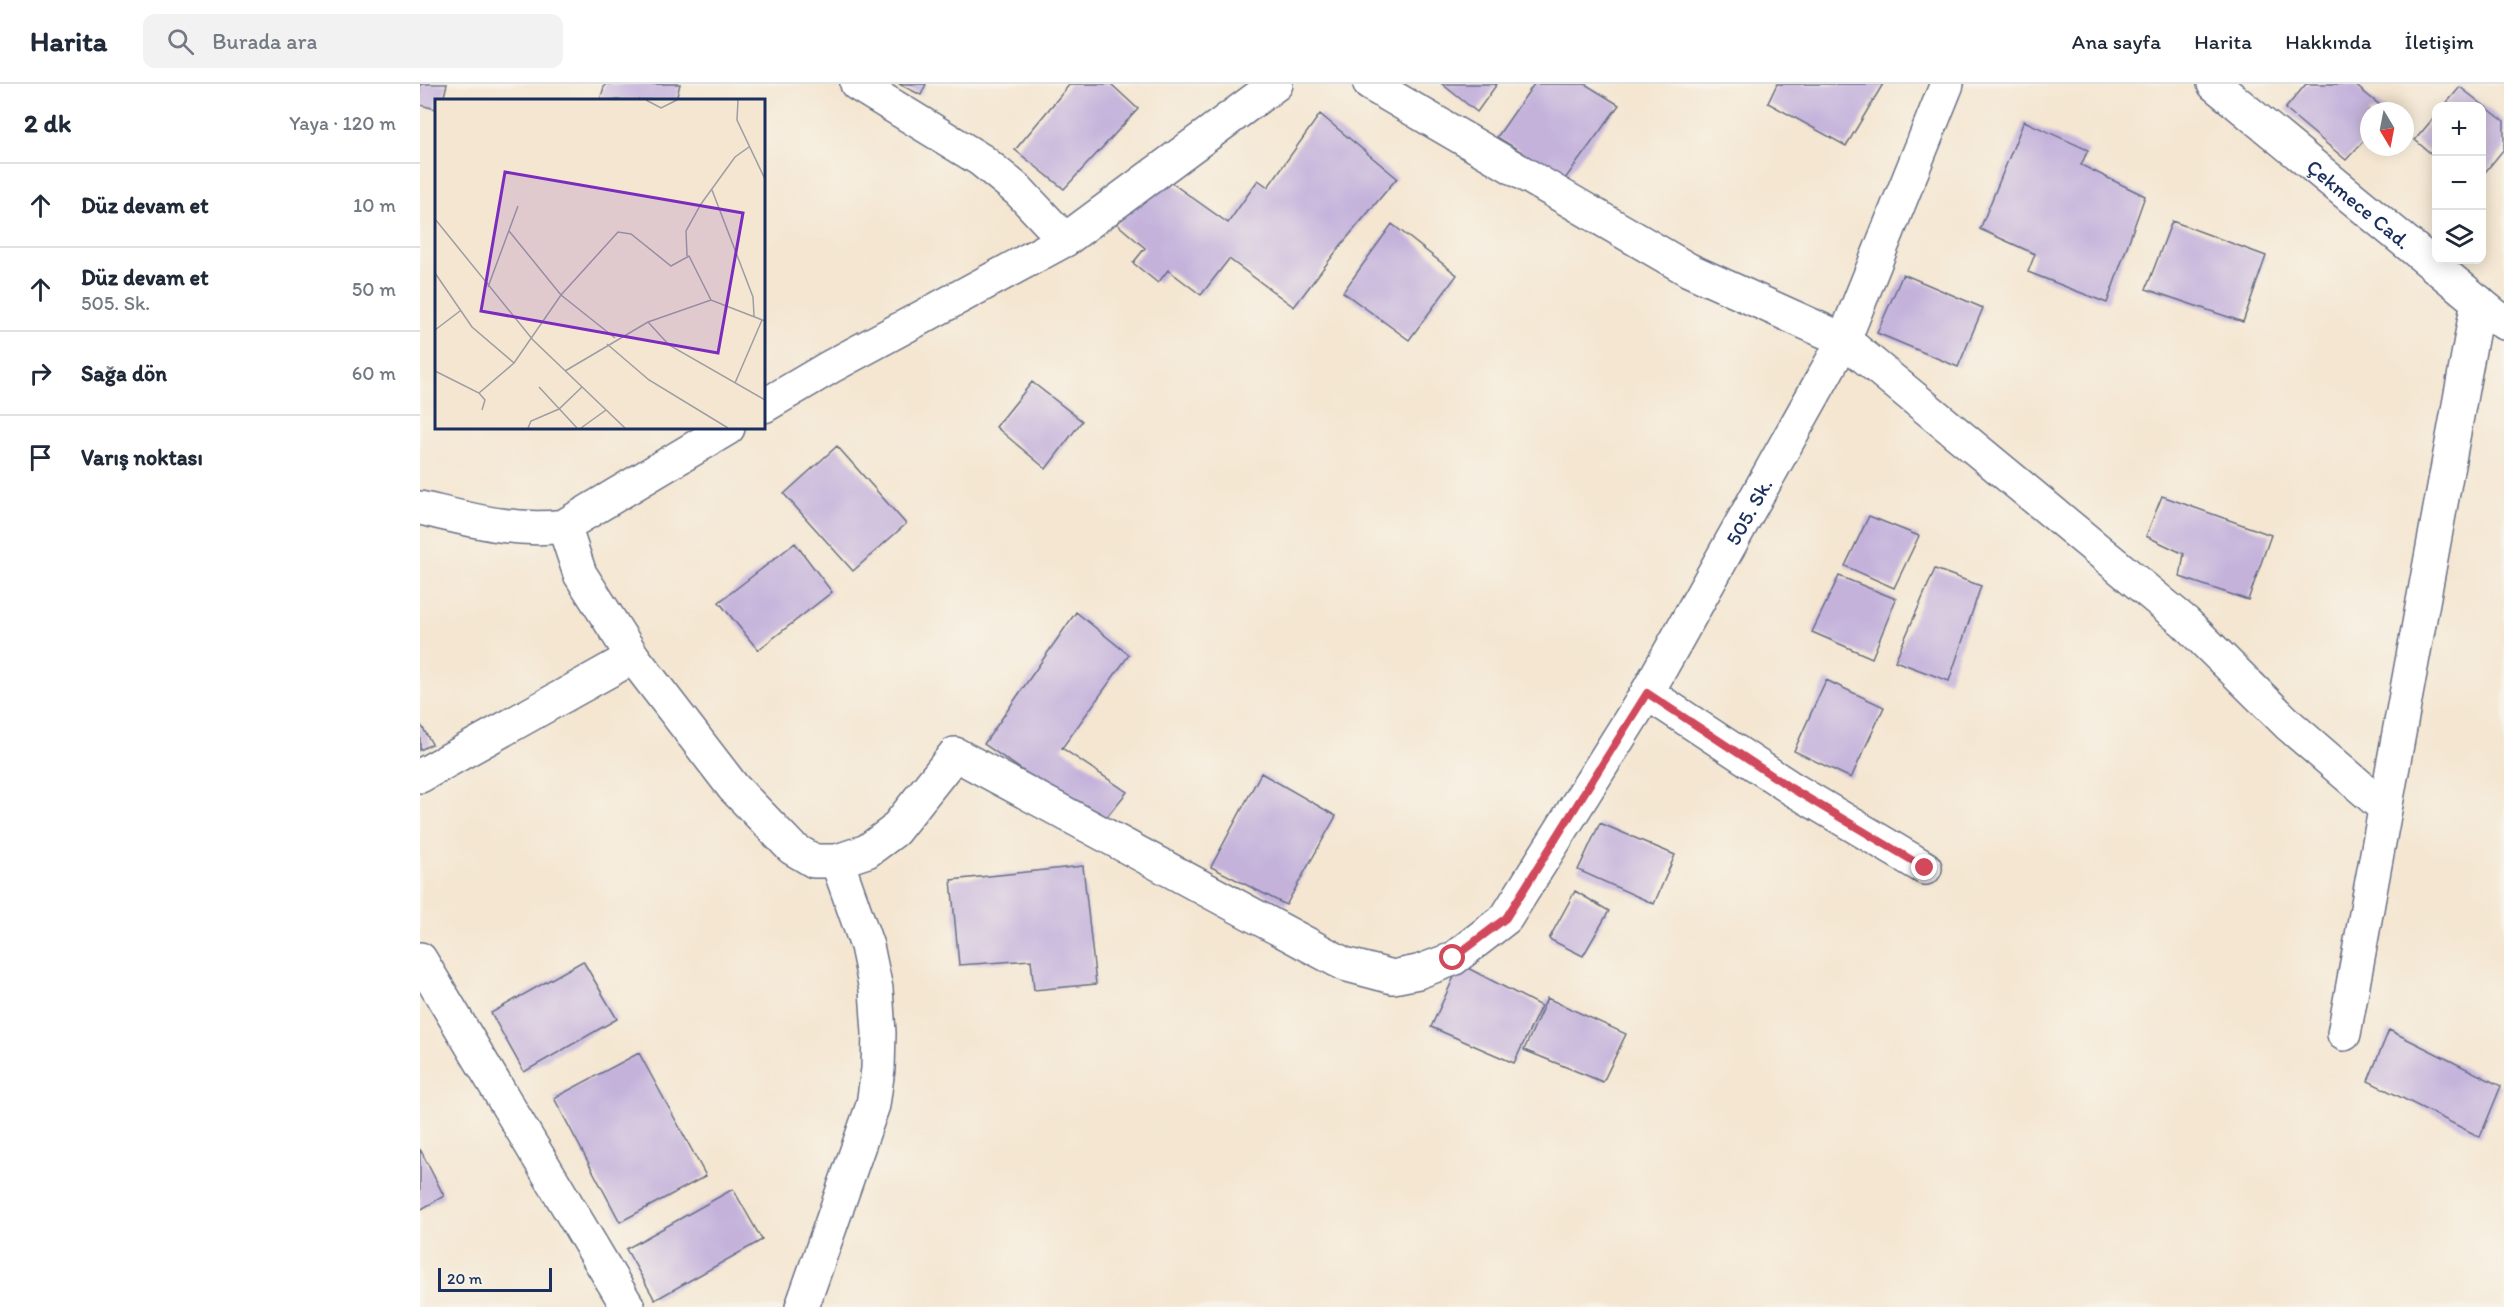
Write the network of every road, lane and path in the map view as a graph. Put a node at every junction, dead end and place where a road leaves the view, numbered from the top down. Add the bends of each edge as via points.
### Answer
1 (857, 84) edge
2 (1276, 84) edge
3 (1370, 84) edge
4 (1947, 84) edge
5 (2214, 84) edge
6 (1065, 240) junction
7 (2478, 301) junction
8 (2504, 323) edge
9 (1844, 340) junction
10 (765, 405) edge
11 (726, 429) edge
12 (420, 508) edge
13 (564, 526) junction
14 (633, 657) junction
15 (1647, 693) junction
16 (420, 776) edge
17 (2385, 808) junction
18 (837, 861) junction
19 (1925, 868) dead end
20 (420, 959) edge
21 (2344, 1034) dead end
22 (628, 1307) edge
23 (802, 1307) edge

1 - 6 street via 981,160 1019,191
2 - 6 street
3 - 9 street via 1689,270
4 - 9 street, 505. Sk.
5 - 7 street, Çekmece Cad.
6 - 10 street
7 - 8 street, Çekmece Cad.
7 - 17 street
9 - 15 street, 505. Sk.
9 - 17 street via 2185,622 2289,724
11 - 13 street
12 - 13 street via 511,528
13 - 14 street via 580,574
14 - 16 street
14 - 18 street via 733,787 792,848 814,861
15 - 18 street, 505. Sk. via 1506,918 1453,958 1418,972 1393,977 1344,964 955,754 894,831 867,851
15 - 19 street via 1791,788
17 - 21 street
18 - 23 street via 867,946 876,989 878,1069 873,1105
20 - 22 street

